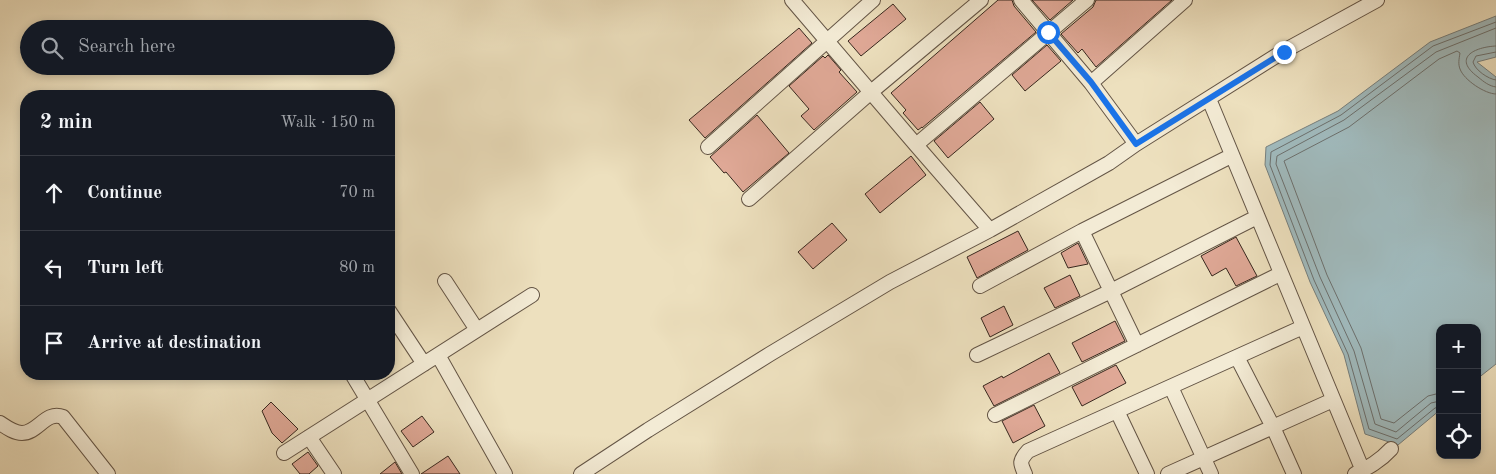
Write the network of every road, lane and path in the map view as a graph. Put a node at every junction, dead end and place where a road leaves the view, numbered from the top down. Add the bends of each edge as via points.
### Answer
1 (792, 0) edge
2 (873, 0) edge
3 (981, 0) edge
4 (1021, 0) edge
5 (1087, 0) edge
6 (1186, 0) edge
7 (1377, 0) edge
8 (1048, 32) junction
9 (826, 40) junction
10 (1091, 82) junction
11 (871, 92) junction
12 (1208, 99) junction
13 (1136, 144) junction
14 (916, 145) junction
15 (708, 147) dead end
16 (1231, 156) junction
17 (748, 199) dead end
18 (1257, 217) junction
19 (990, 230) junction
20 (1082, 231) junction
21 (1280, 274) junction
22 (445, 281) dead end
23 (980, 286) dead end
24 (1111, 291) junction
25 (532, 295) dead end
26 (395, 320) edge
27 (1303, 327) junction
28 (477, 330) junction
29 (1137, 345) junction
30 (438, 355) junction
31 (977, 355) dead end
32 (1237, 356) junction
33 (424, 364) junction
34 (356, 380) edge
35 (1171, 387) junction
36 (368, 400) junction
37 (1334, 400) junction
38 (1117, 411) junction
39 (995, 415) dead end
40 (0, 423) edge
41 (1273, 427) junction
42 (309, 437) junction
43 (1391, 449) dead end
44 (284, 453) dead end
45 (1204, 458) junction
46 (1359, 472) edge
47 (108, 474) edge
48 (334, 474) edge
49 (412, 474) edge
50 (505, 474) edge
51 (581, 474) edge
52 (1025, 474) edge
53 (1147, 474) edge
54 (1168, 474) edge
55 (1211, 474) edge
56 (1294, 474) edge

1 - 9 street
2 - 9 street
3 - 11 street
4 - 8 street
5 - 8 street
6 - 10 street
7 - 12 street
8 - 10 street
8 - 14 street
9 - 11 street
9 - 15 street
10 - 13 street
11 - 14 street
11 - 17 street
12 - 13 street
12 - 16 street
13 - 19 street via 1109,163
14 - 19 street
16 - 18 street
16 - 20 street
18 - 21 street
18 - 24 street
19 - 51 street via 890,282
20 - 23 street
20 - 24 street
21 - 27 street
21 - 29 street
22 - 28 street
24 - 29 street
24 - 31 street
25 - 28 street
26 - 33 street
27 - 32 street
27 - 37 street
28 - 30 street
29 - 39 street
30 - 33 street
30 - 50 street
32 - 35 street
32 - 41 street
33 - 36 street
34 - 36 street
35 - 38 street
35 - 45 street
36 - 42 street
36 - 49 street
37 - 41 street
37 - 46 street
38 - 52 street via 1028,451 1021,464
38 - 53 street
40 - 47 street via 21,434 58,415
41 - 45 street
41 - 56 street
42 - 44 street
42 - 48 street
43 - 46 street via 1371,467
45 - 54 street
45 - 55 street

